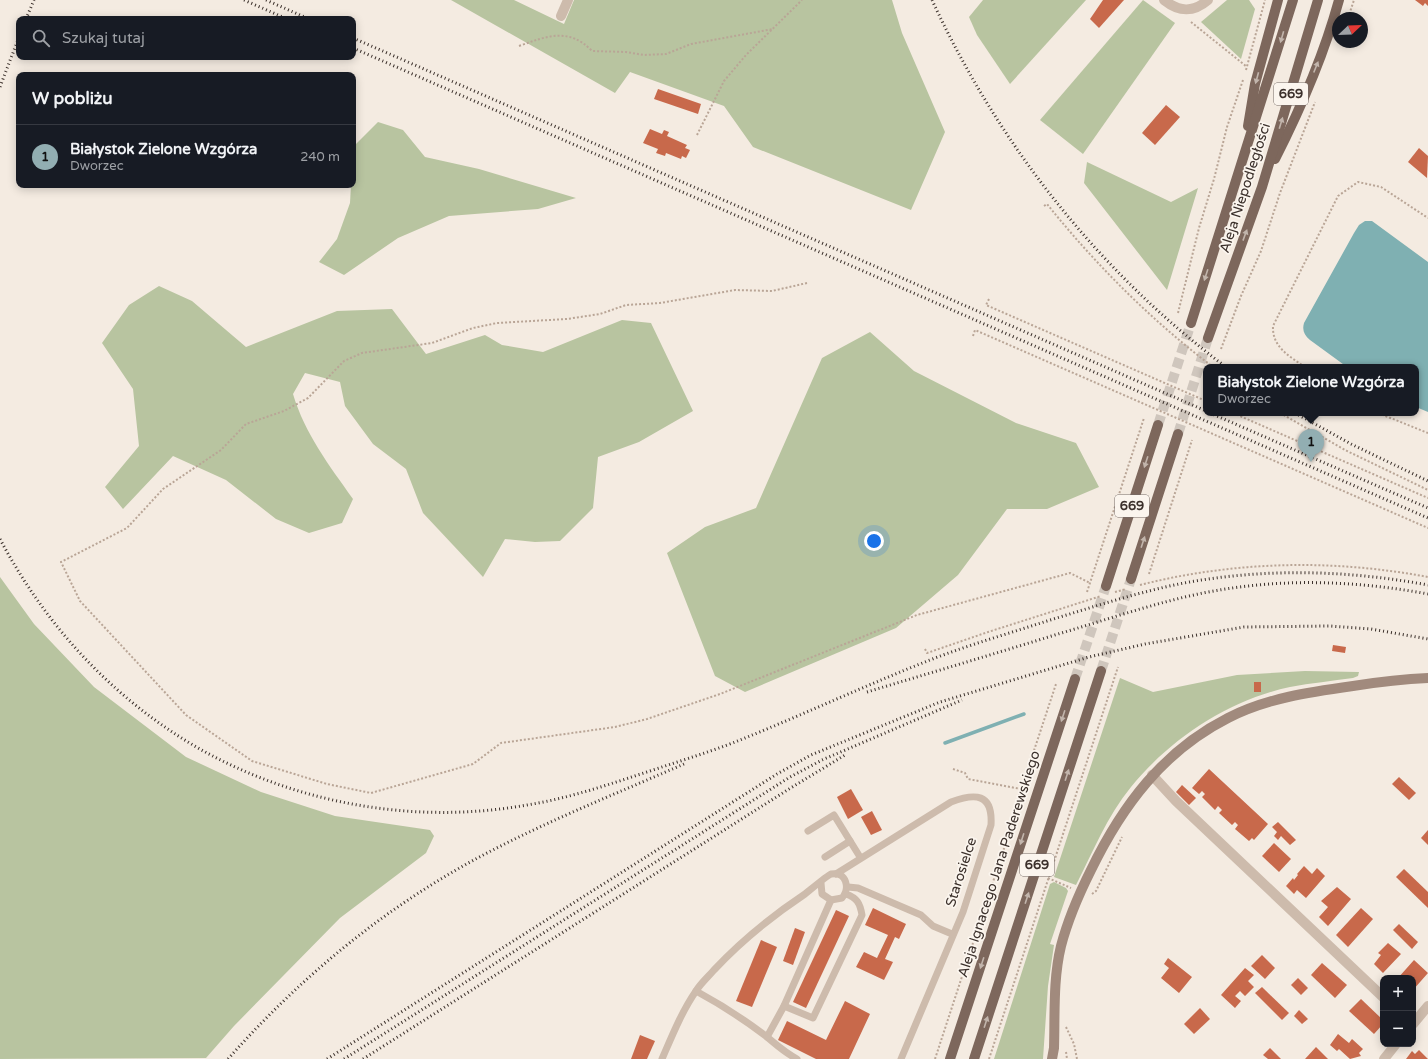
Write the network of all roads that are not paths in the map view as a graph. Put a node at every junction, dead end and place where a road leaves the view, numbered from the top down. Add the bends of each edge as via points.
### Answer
1 (568, 0) edge
2 (1164, 0) edge
3 (1208, 0) edge
4 (1278, 0) edge
5 (1293, 0) edge
6 (1318, 0) edge
7 (1339, 0) edge
8 (561, 16) dead end
9 (1243, 158) junction
10 (1262, 187) junction
11 (1191, 323) tunnel mouth
12 (1208, 338) tunnel mouth
13 (1158, 425) tunnel mouth
14 (1178, 434) tunnel mouth
15 (1133, 584) tunnel mouth
16 (1106, 592) tunnel mouth
17 (1101, 672) tunnel mouth
18 (1428, 678) edge
19 (1075, 679) tunnel mouth
20 (1152, 775) junction
21 (808, 831) dead end
22 (850, 841) junction
23 (825, 857) dead end
24 (860, 857) junction
25 (836, 874) junction
26 (821, 883) junction
27 (847, 891) junction
28 (831, 900) junction
29 (952, 934) junction
30 (696, 991) junction
31 (1380, 994) edge
32 (784, 1006) junction
33 (1428, 1006) edge
34 (1416, 1020) edge
35 (767, 1037) junction
36 (1394, 1047) edge
37 (662, 1059) edge
38 (797, 1059) edge
39 (901, 1059) edge
40 (950, 1059) edge
41 (974, 1059) edge
42 (1052, 1059) edge
43 (1384, 1059) edge

1 - 8 street
2 - 3 street via 1180,10 1199,7
4 -> 9 main road via 1255,84
5 -> 9 main road, Aleja Niepodległości / 669
10 -> 6 main road, Aleja Niepodległości / 669
10 -> 7 main road via 1296,117 1325,46
9 -> 11 main road, Aleja Niepodległości / 669
12 -> 10 main road, Aleja Niepodległości / 669
13 -> 16 main road, 669
15 -> 14 main road, 669
41 -> 17 main road, 669
18 - 20 street via 1402,679 1279,698 1228,718 1199,734 1176,751
19 -> 40 main road, Aleja Ignacego Jana Paderewskiego / 669
20 - 31 street via 1176,801
20 - 42 street via 1112,828 1070,918 1061,946 1056,979
21 - 22 lane via 834,815
22 - 23 lane
22 - 24 lane
24 - 25 lane, Starosielce
24 - 29 lane, Starosielce via 951,802 966,796 979,797 989,804 992,813 991,825 970,893
25 - 26 lane via 827,876
25 - 27 lane via 844,878
26 - 28 lane via 822,894
26 - 30 lane via 781,910 735,948
27 - 28 lane via 837,901
27 - 29 lane via 858,888 921,915 933,926
27 - 32 lane via 860,904 862,915 813,1018
28 - 32 lane
29 - 39 lane, Starosielce
30 - 35 lane via 714,1000
30 - 37 lane
32 - 35 lane
33 - 34 street
35 - 38 lane via 781,1051
36 - 43 street

